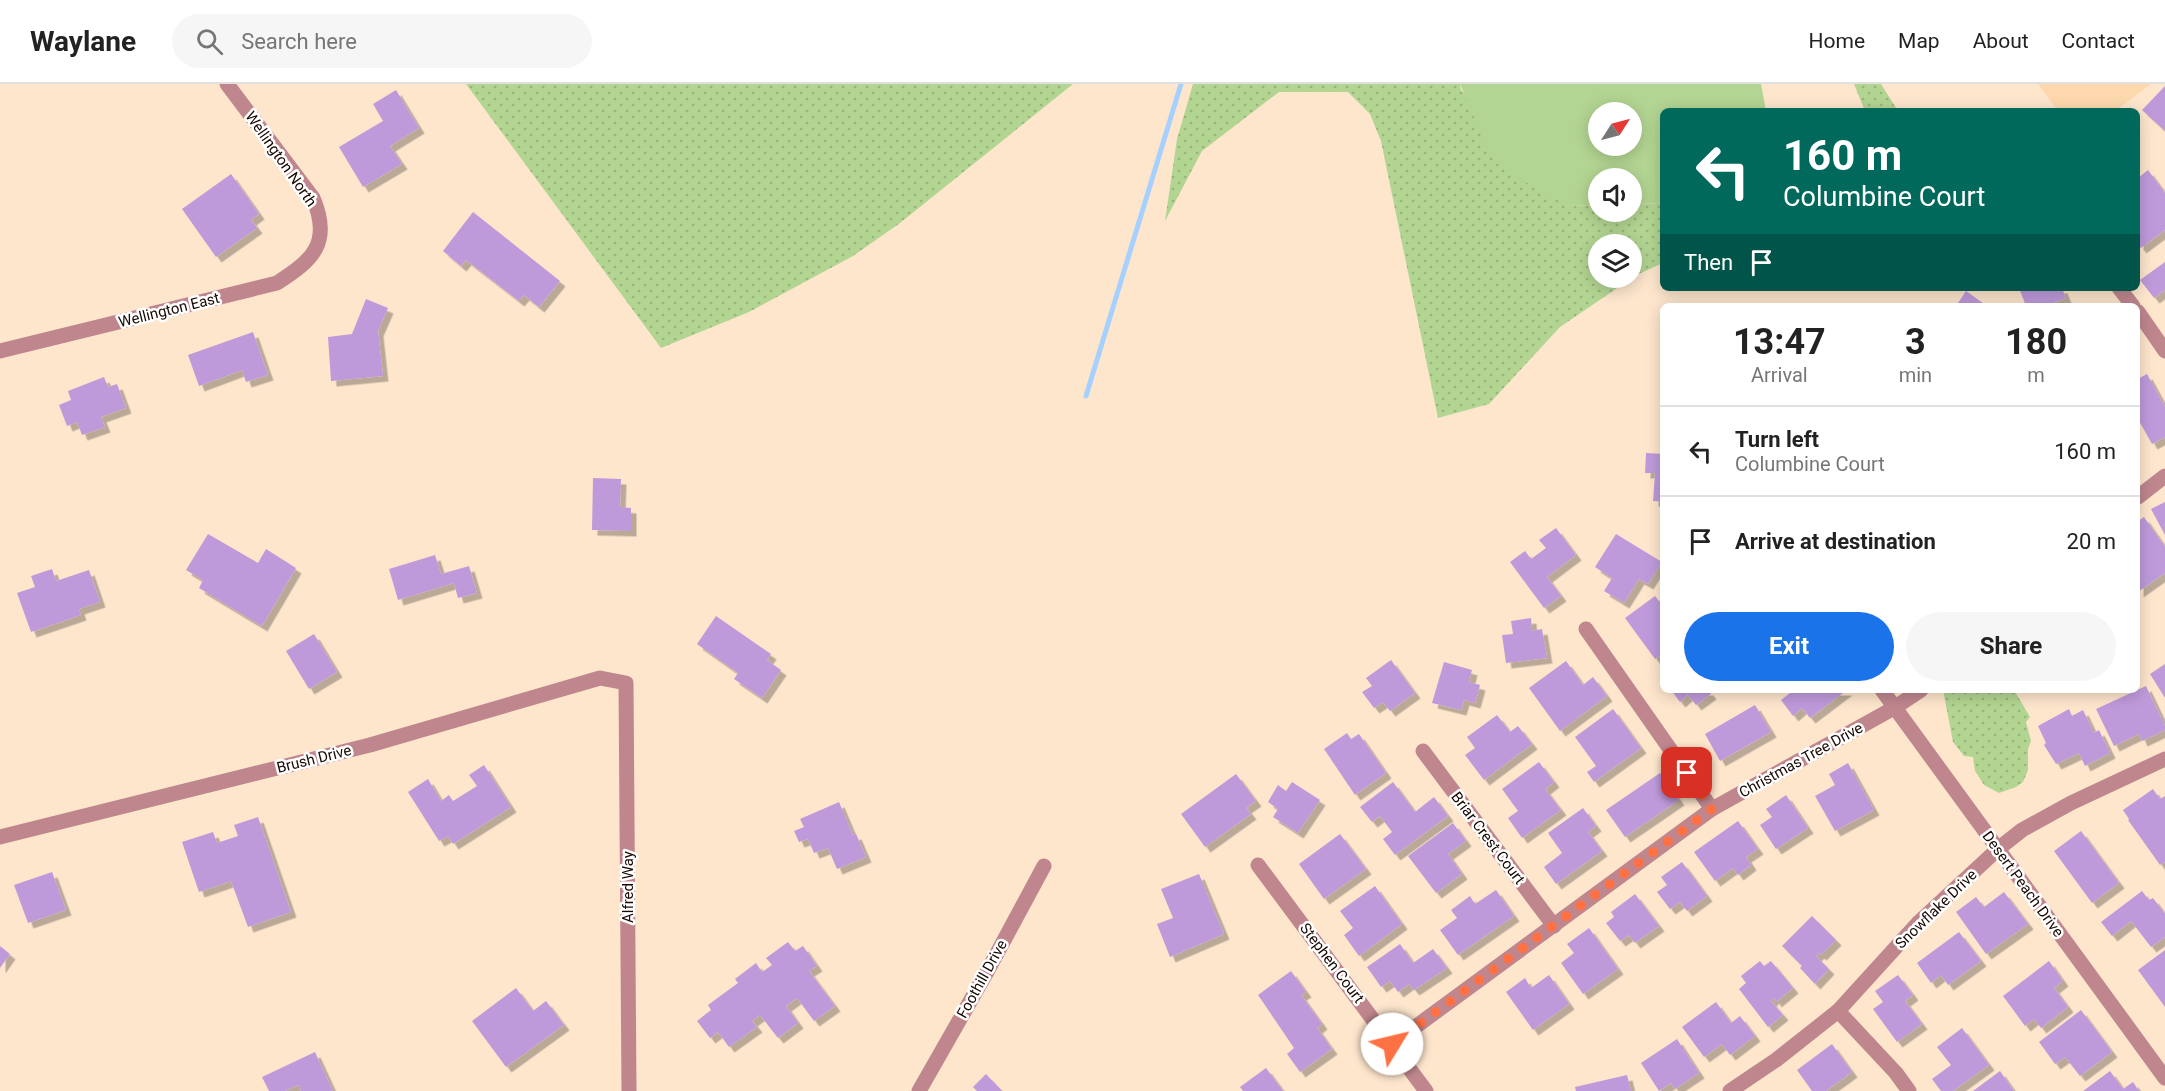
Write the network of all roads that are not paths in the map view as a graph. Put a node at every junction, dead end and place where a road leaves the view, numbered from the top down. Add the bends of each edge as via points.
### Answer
1 (227, 84) edge
2 (319, 240) joint
3 (2140, 315) edge
4 (0, 351) edge
5 (2165, 351) edge
6 (2165, 476) edge
7 (2140, 495) edge
8 (1586, 629) dead end
9 (626, 683) joint
10 (1884, 693) edge
11 (1916, 693) edge
12 (1894, 708) junction
13 (1423, 751) dead end
14 (2165, 759) edge
15 (1712, 809) junction
16 (0, 837) edge
17 (1998, 849) junction
18 (1258, 865) dead end
19 (1044, 866) dead end
20 (1554, 926) junction
21 (1838, 1011) junction
22 (1392, 1044) junction
23 (2165, 1078) edge
24 (629, 1091) edge
25 (919, 1091) edge
26 (1426, 1091) edge
27 (1730, 1091) edge
28 (1909, 1091) edge

1 - 2 street, Wellington North via 313,198
2 - 4 street, Wellington East via 302,267 277,283
3 - 5 street
6 - 7 street
8 - 15 street
9 - 16 street, Brush Drive via 600,678 370,746
9 - 24 street, Alfred Way
10 - 12 street, Desert Peach Drive
11 - 12 street, Christmas Tree Drive
12 - 15 street, Christmas Tree Drive
12 - 17 street, Desert Peach Drive
13 - 20 street, Briar Crest Court
14 - 17 street, Snowflake Drive via 2071,803 2022,830
15 - 20 street, Christmas Tree Drive
17 - 21 street, Snowflake Drive via 1918,923
17 - 23 street, Desert Peach Drive
18 - 22 street, Stephen Court
19 - 25 street, Foothill Drive
20 - 22 street, Christmas Tree Drive
21 - 27 street, Snowflake Drive
21 - 28 street
22 - 26 street, Stephen Court

